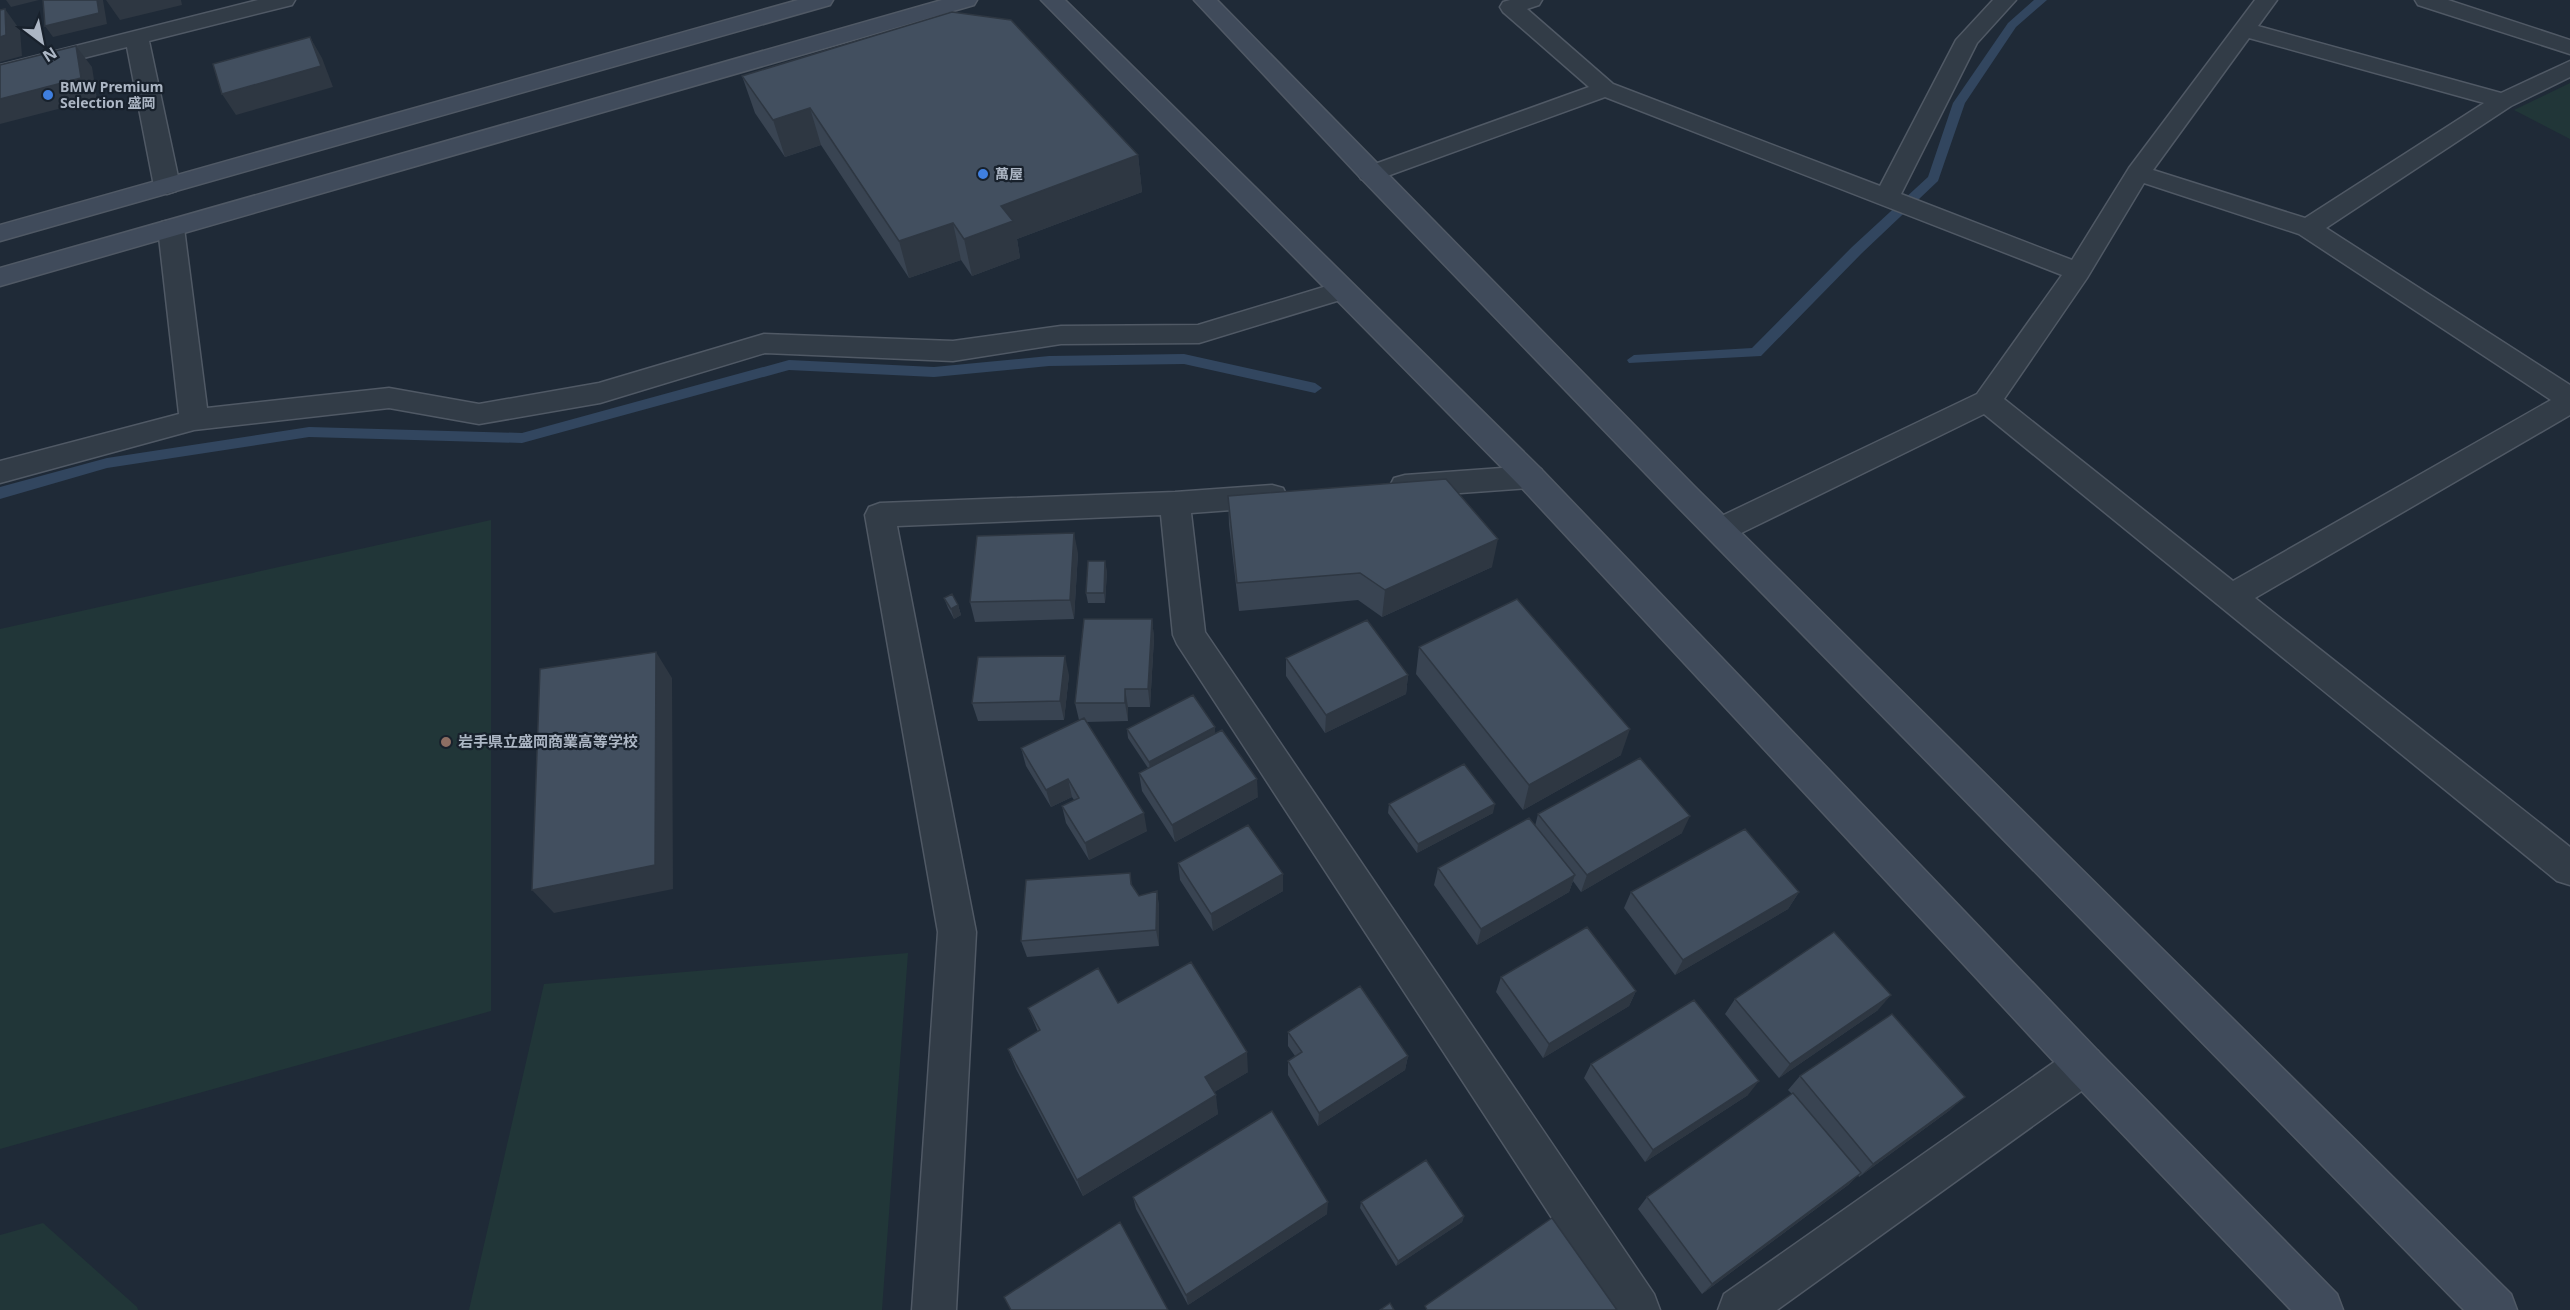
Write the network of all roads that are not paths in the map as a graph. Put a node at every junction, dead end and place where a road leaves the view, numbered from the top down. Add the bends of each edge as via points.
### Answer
1 (284, 0) edge
2 (822, 0) edge
3 (966, 0) edge
4 (1052, 0) edge
5 (1205, 0) edge
6 (1531, 0) edge
7 (2005, 0) edge
8 (2266, 0) edge
9 (2426, 0) edge
10 (2246, 30) junction
11 (137, 37) junction
12 (2570, 47) edge
13 (2570, 68) edge
14 (0, 72) edge
15 (1605, 89) junction
16 (2503, 101) junction
17 (2138, 173) junction
18 (1370, 174) junction
19 (166, 186) junction
20 (1886, 199) junction
21 (171, 228) junction
22 (2308, 228) junction
23 (0, 233) edge
24 (2078, 272) junction
25 (0, 277) edge
26 (1341, 291) junction
27 (2570, 400) edge
28 (1987, 401) junction
29 (194, 420) junction
30 (0, 472) edge
31 (1530, 477) junction
32 (1376, 488) edge
33 (1305, 494) edge
34 (1175, 503) junction
35 (1720, 530) junction
36 (2230, 597) junction
37 (2570, 869) edge
38 (2084, 1065) junction
39 (934, 1310) edge
40 (1638, 1310) edge
41 (1740, 1310) edge
42 (2321, 1310) edge
43 (2495, 1310) edge

1 - 11 street
2 - 19 street
3 - 21 street
4 - 26 street
5 - 18 street
6 - 15 street via 1511,7
7 - 20 street via 1967,40
8 - 10 street
9 - 12 street
10 - 16 street
10 - 17 street
11 - 14 street
11 - 19 street
13 - 16 street
15 - 18 street
15 - 20 street
16 - 22 street
17 - 22 street
17 - 24 street
18 - 35 street
19 - 23 street
20 - 24 street
21 - 25 street
21 - 29 street
22 - 27 street
24 - 28 street
26 - 29 street via 1199,334 1061,335 953,351 764,343 600,393 479,414 389,398
26 - 31 street
27 - 36 street
28 - 35 street
28 - 36 street
29 - 30 street
31 - 32 street
31 - 38 street
33 - 34 street
34 - 39 street via 880,515 957,932
34 - 40 street via 1189,635
35 - 43 street
36 - 37 street
38 - 41 street
38 - 42 street

